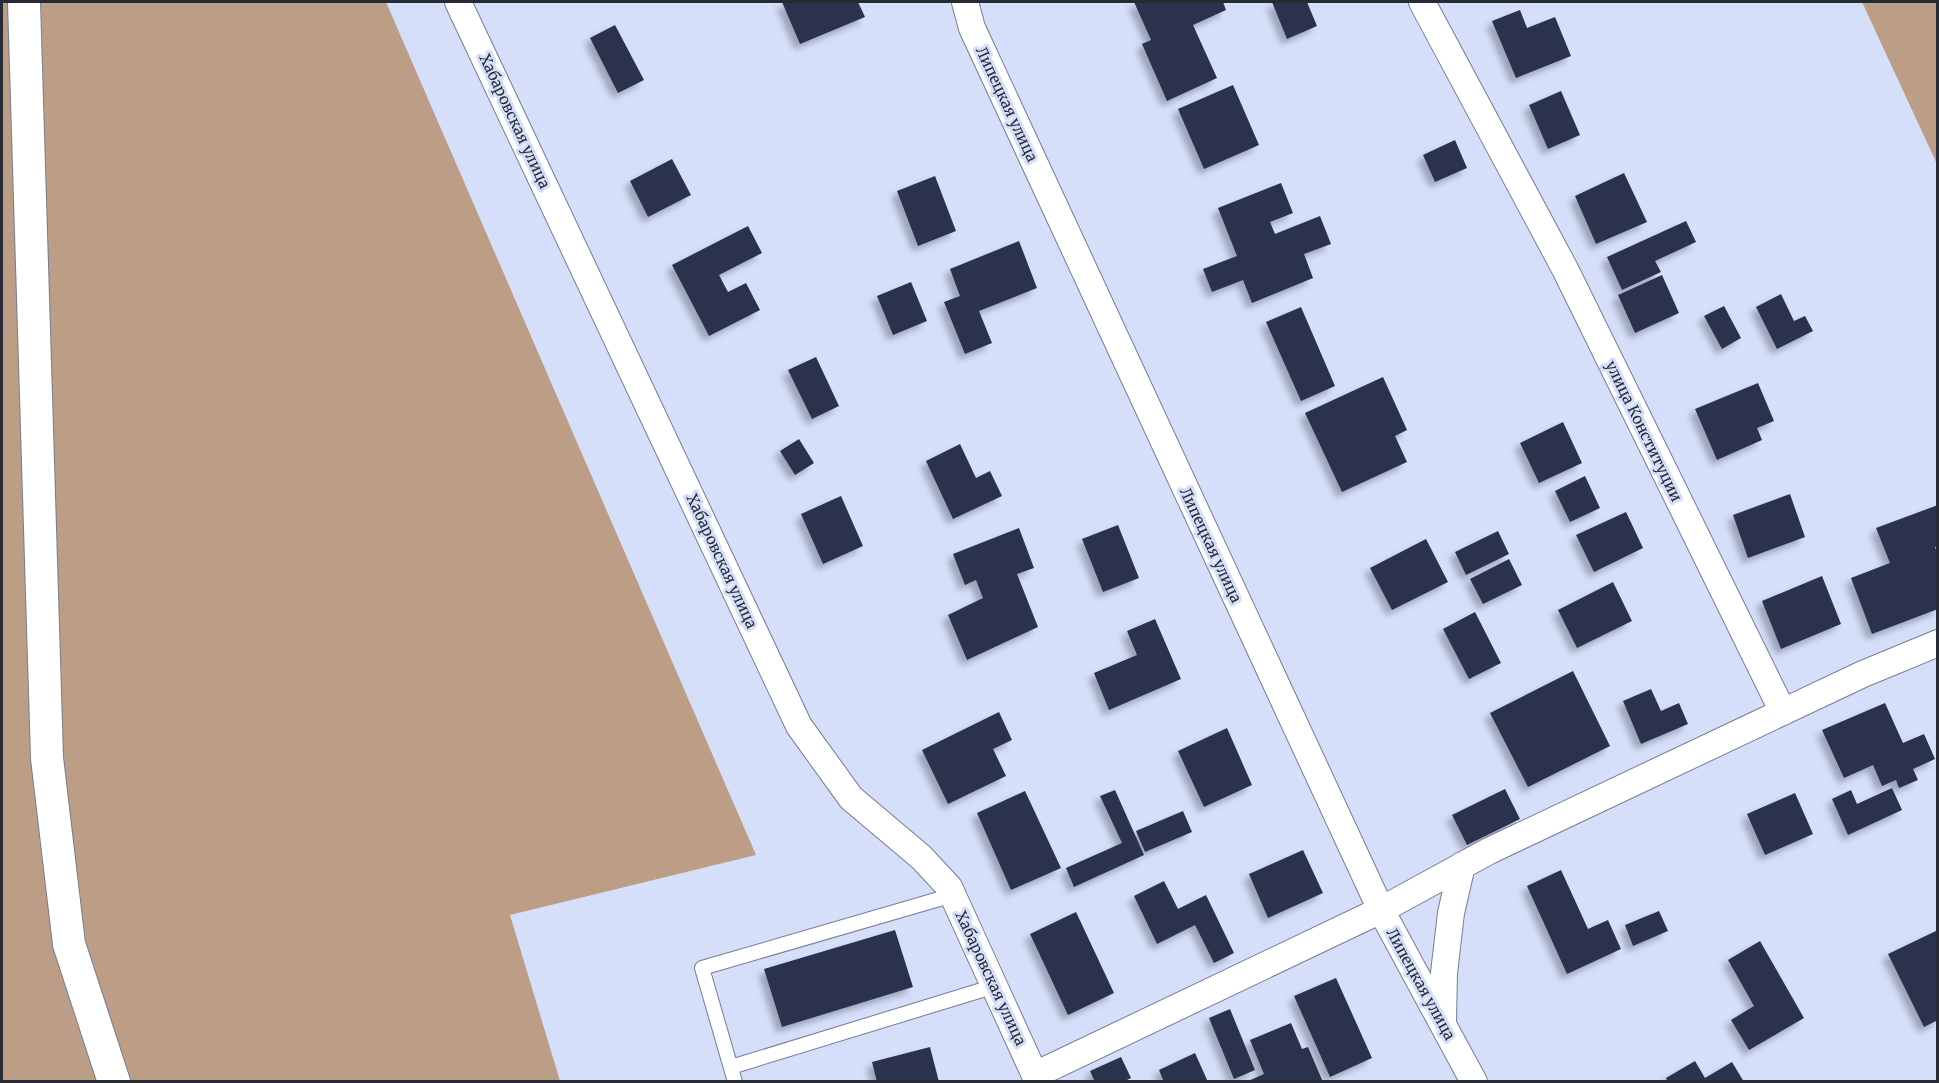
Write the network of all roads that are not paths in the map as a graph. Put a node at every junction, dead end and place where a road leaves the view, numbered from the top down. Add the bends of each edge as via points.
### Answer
1 (24, 2) edge
2 (458, 2) edge
3 (965, 2) edge
4 (1422, 2) edge
5 (1938, 643) edge
6 (1783, 712) junction
7 (1462, 865) junction
8 (952, 895) junction
9 (1380, 910) junction
10 (995, 986) junction
11 (1443, 1025) junction
12 (731, 1067) junction
13 (1036, 1078) edge
14 (114, 1082) edge
15 (735, 1082) edge
16 (1474, 1082) edge

1 - 14 street via 47,758 69,944
2 - 8 street, Хабаровская улица via 799,726 851,798 921,857 950,887
3 - 9 street, Липецкая улица via 972,28
4 - 6 street, улица Конституции via 1565,269
5 - 6 street
6 - 7 street
7 - 9 street
7 - 11 street via 1444,973
8 - 10 street, Хабаровская улица
8 - 12 lane via 702,968
9 - 11 street, Липецкая улица
9 - 13 street
10 - 12 lane
10 - 13 street, Хабаровская улица
11 - 16 street, Липецкая улица
12 - 15 lane

